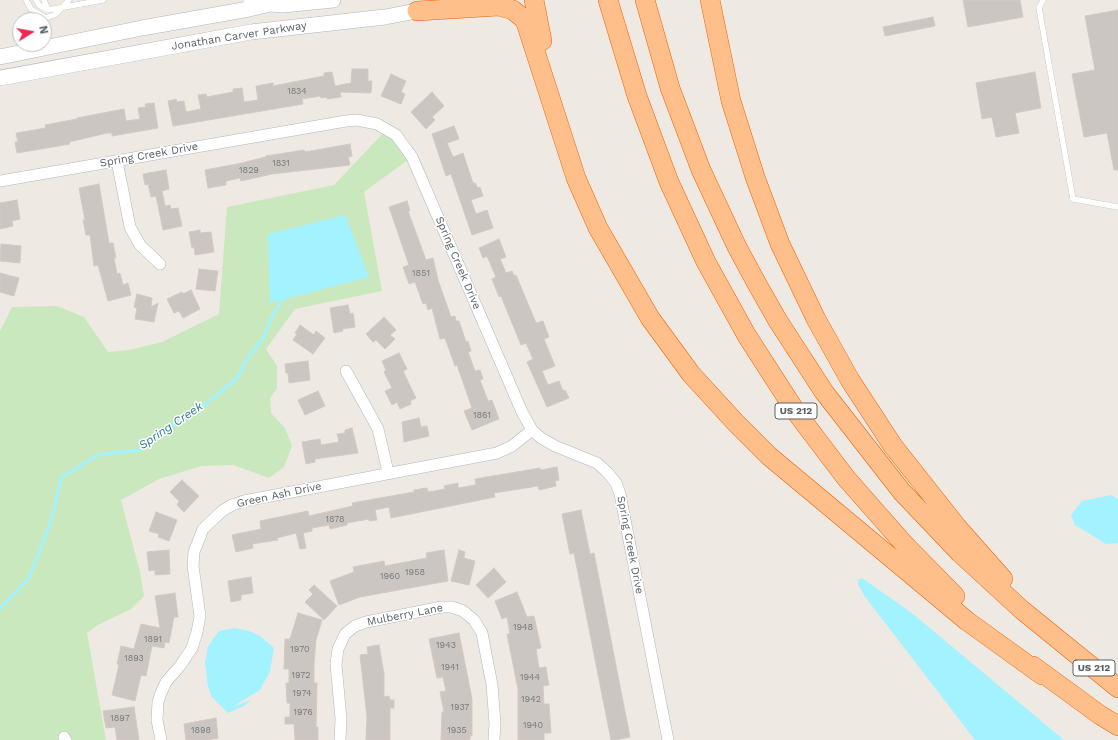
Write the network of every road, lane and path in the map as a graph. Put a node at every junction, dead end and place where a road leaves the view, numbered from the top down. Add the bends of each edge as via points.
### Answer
1 (26, 0) edge
2 (36, 0) edge
3 (44, 0) edge
4 (70, 0) edge
5 (103, 0) edge
6 (246, 0) edge
7 (333, 0) edge
8 (478, 0) edge
9 (534, 0) edge
10 (608, 0) edge
11 (645, 0) edge
12 (710, 0) edge
13 (1043, 0) edge
14 (270, 4) junction
15 (61, 8) junction
16 (48, 10) junction
17 (417, 11) junction
18 (0, 57) edge
19 (0, 78) edge
20 (562, 136) junction
21 (117, 161) junction
22 (0, 181) edge
23 (1118, 207) edge
24 (160, 264) dead end
25 (346, 372) dead end
26 (532, 430) junction
27 (388, 472) junction
28 (1070, 649) junction
29 (1042, 675) junction
30 (1118, 688) edge
31 (1118, 726) edge
32 (161, 740) edge
33 (340, 740) edge
34 (494, 740) edge
35 (668, 740) edge

1 - 15 lane via 31,9 46,18 56,14
2 - 16 lane
3 - 16 lane
4 - 15 lane
5 - 15 lane
6 - 14 lane
7 - 14 main road, Jonathan Carver Parkway
8 - 17 main road, Jonathan Carver Parkway
9 - 20 highway
10 - 29 highway, US 212 via 637,96 669,182 709,268 772,377 842,473 905,546 967,608
11 - 28 highway, US 212 via 670,88 701,170 737,247 801,358 849,426 907,497 990,583
12 - 28 highway via 731,101 755,177 780,244 831,347 893,446 957,527
13 - 23 lane via 1039,8 1074,199
14 - 18 main road, Jonathan Carver Parkway
15 - 16 lane
17 - 19 main road, Jonathan Carver Parkway via 251,32
17 - 20 highway via 499,6 512,10 525,20
20 - 29 highway via 576,178 598,228 632,290 669,346 714,400 769,456 967,621
21 - 22 street, Spring Creek Drive
21 - 24 street via 130,227 140,245
21 - 26 street, Spring Creek Drive via 346,121 357,120 377,124 396,135 412,157
25 - 27 street via 378,430
26 - 27 street, Green Ash Drive via 512,446 497,453
26 - 35 street, Spring Creek Drive via 555,446 597,463 616,483
27 - 32 street, Green Ash Drive via 232,504 203,529 194,552 193,566 200,616 197,632 192,648 166,682 158,702 157,720
28 - 30 highway, US 212
29 - 31 highway, US 212
33 - 34 street, Mulberry Lane via 341,719 336,664 338,649 345,634 366,622 442,607 463,611 474,620 482,633 492,685

